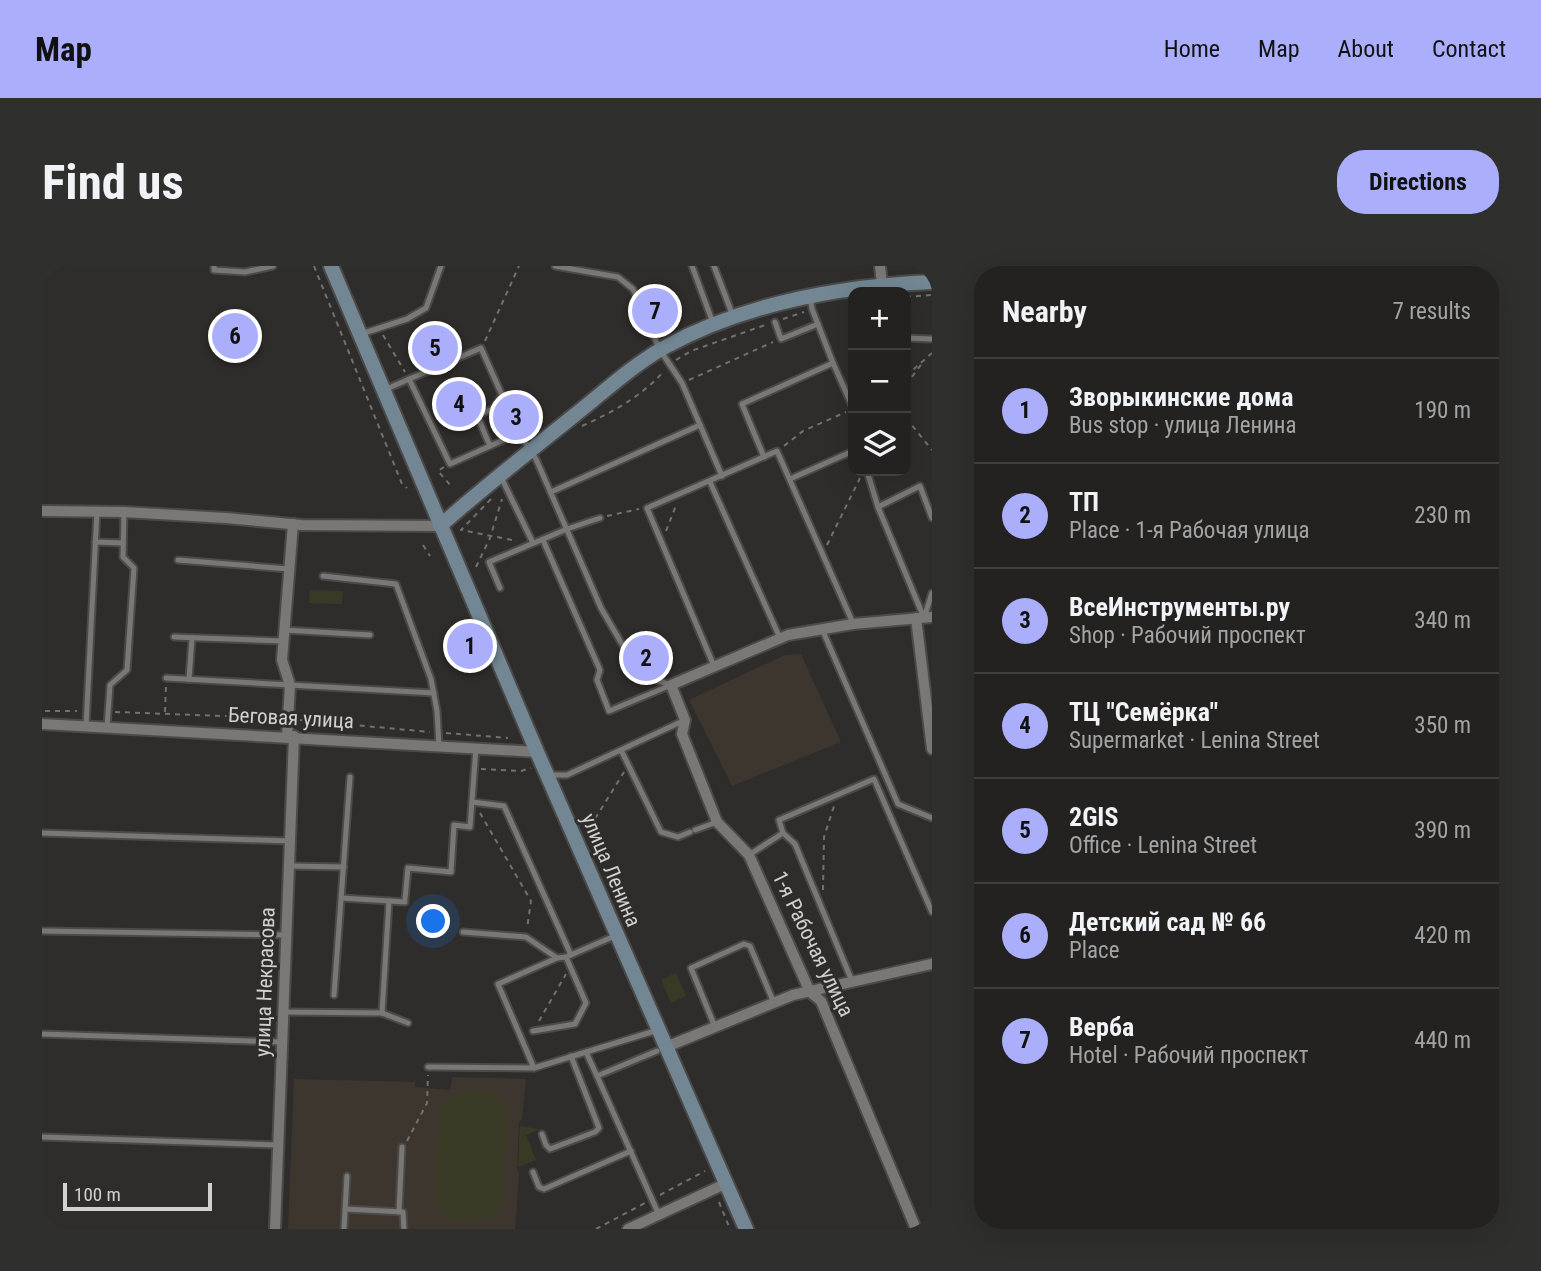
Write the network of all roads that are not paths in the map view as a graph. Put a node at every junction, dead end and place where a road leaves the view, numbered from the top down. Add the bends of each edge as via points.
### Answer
1 (214, 266) edge
2 (273, 266) edge
3 (331, 266) edge
4 (442, 266) edge
5 (555, 266) edge
6 (692, 266) edge
7 (714, 266) edge
8 (880, 266) edge
9 (932, 282) edge
10 (882, 284) junction
11 (811, 303) junction
12 (734, 318) junction
13 (775, 322) road end
14 (818, 324) junction
15 (714, 326) junction
16 (361, 334) junction
17 (911, 338) edge
18 (932, 339) edge
19 (660, 350) junction
20 (833, 362) junction
21 (409, 379) junction
22 (384, 390) junction
23 (848, 397) edge
24 (700, 425) junction
25 (490, 446) junction
26 (531, 451) junction
27 (848, 453) edge
28 (764, 457) junction
29 (722, 476) junction
30 (868, 476) edge
31 (790, 479) junction
32 (503, 481) junction
33 (710, 482) junction
34 (551, 492) junction
35 (878, 507) junction
36 (42, 512) edge
37 (97, 512) junction
38 (124, 512) junction
39 (600, 518) road end
40 (932, 518) edge
41 (293, 524) junction
42 (440, 526) junction
43 (567, 529) junction
44 (543, 540) junction
45 (95, 542) junction
46 (123, 543) junction
47 (533, 543) junction
48 (178, 560) dead end
49 (289, 569) junction
50 (323, 576) dead end
51 (500, 589) dead end
52 (932, 593) edge
53 (924, 618) edge
54 (853, 624) junction
55 (822, 629) junction
56 (370, 635) dead end
57 (284, 636) junction
58 (174, 637) dead end
59 (191, 638) junction
60 (779, 638) junction
61 (714, 666) junction
62 (166, 678) road end
63 (189, 679) junction
64 (290, 685) junction
65 (671, 685) junction
66 (434, 692) junction
67 (685, 720) junction
68 (42, 724) edge
69 (86, 726) junction
70 (107, 727) junction
71 (290, 736) junction
72 (439, 746) junction
73 (476, 748) junction
74 (932, 749) edge
75 (621, 750) junction
76 (537, 752) junction
77 (541, 771) junction
78 (350, 777) dead end
79 (889, 783) junction
80 (878, 789) junction
81 (472, 802) junction
82 (932, 817) edge
83 (717, 822) junction
84 (783, 832) junction
85 (42, 833) edge
86 (289, 841) junction
87 (749, 855) junction
88 (289, 866) junction
89 (344, 867) junction
90 (342, 898) junction
91 (389, 901) junction
92 (932, 912) edge
93 (42, 931) edge
94 (463, 932) dead end
95 (286, 935) junction
96 (617, 935) junction
97 (568, 956) junction
98 (557, 958) junction
99 (932, 964) edge
100 (853, 983) junction
101 (810, 992) junction
102 (334, 995) dead end
103 (774, 1003) junction
104 (283, 1013) junction
105 (382, 1013) junction
106 (408, 1023) dead end
107 (715, 1027) junction
108 (658, 1030) junction
109 (533, 1031) road end
110 (42, 1034) edge
111 (282, 1042) junction
112 (661, 1049) junction
113 (586, 1052) junction
114 (571, 1056) junction
115 (428, 1067) road end
116 (534, 1068) junction
117 (597, 1076) junction
118 (542, 1134) dead end
119 (42, 1136) edge
120 (278, 1145) junction
121 (402, 1147) road end
122 (631, 1151) junction
123 (533, 1172) dead end
124 (347, 1177) dead end
125 (727, 1183) junction
126 (345, 1209) junction
127 (399, 1212) junction
128 (659, 1214) junction
129 (643, 1226) edge
130 (275, 1229) edge
131 (344, 1229) edge
132 (404, 1229) edge
133 (628, 1229) edge
134 (746, 1229) edge
135 (916, 1229) edge

1 - 2 lane via 214,270 245,272
3 - 16 main road, улица Ленина
4 - 16 lane via 426,308
5 - 19 lane via 618,277 633,289
6 - 15 lane
7 - 12 lane
8 - 10 street
9 - 10 main road
10 - 11 main road
11 - 12 main road via 768,307
11 - 14 lane
12 - 15 main road
13 - 14 lane via 781,339
14 - 20 lane
15 - 19 main road
16 - 22 main road, улица Ленина
17 - 18 lane
19 - 24 lane via 682,383
19 - 26 main road
20 - 23 lane
20 - 28 lane via 742,404
21 - 22 lane
21 - 25 lane via 450,464
21 - 25 lane via 481,348 502,396 493,408 477,415
22 - 42 main road, улица Ленина
24 - 29 lane
24 - 34 lane
25 - 26 lane via 519,433
26 - 32 main road
26 - 34 lane
27 - 31 lane
28 - 29 lane
28 - 31 lane via 777,451
29 - 33 lane
30 - 35 lane
31 - 54 lane
32 - 42 main road
32 - 47 lane
33 - 60 lane
33 - 61 lane via 647,508
34 - 43 lane
35 - 40 lane via 920,486
35 - 53 lane
36 - 37 street
37 - 38 street
37 - 45 lane
38 - 41 street
38 - 46 lane
39 - 43 lane
41 - 42 street
41 - 49 street, улица Некрасова
42 - 76 main road, улица Ленина
43 - 44 lane
43 - 65 lane via 601,608 640,675
44 - 47 lane
44 - 65 lane via 600,670 597,680 608,711
45 - 46 lane
45 - 69 lane
46 - 70 lane via 123,557 134,568 127,670 110,685
47 - 51 lane via 489,562
48 - 49 lane
49 - 57 street, улица Некрасова
50 - 66 lane via 396,584
52 - 53 lane
53 - 54 street
53 - 74 street
54 - 55 street
55 - 60 street
55 - 79 lane
56 - 57 lane
57 - 59 lane
57 - 64 street, улица Некрасова via 282,660
58 - 59 lane
59 - 63 lane
60 - 61 street
61 - 65 street
62 - 63 lane
63 - 64 lane
64 - 66 lane
64 - 71 street, улица Некрасова
65 - 67 street, 1-я Рабочая улица
66 - 72 lane
67 - 75 lane
67 - 83 street, 1-я Рабочая улица via 682,734
68 - 69 street, Беговая улица
69 - 70 street, Беговая улица
70 - 71 street, Беговая улица
71 - 72 street, Беговая улица
71 - 86 street, улица Некрасова
72 - 73 street, Беговая улица
73 - 76 street, Беговая улица
73 - 81 lane
75 - 77 lane via 567,775
75 - 83 lane via 661,832 678,837
76 - 77 main road, улица Ленина
77 - 96 main road, улица Ленина
78 - 89 lane
79 - 80 lane
79 - 82 lane via 898,804
80 - 84 lane via 874,779 779,820
80 - 92 lane
81 - 91 lane via 470,827 454,825 450,872 408,868 405,901
81 - 97 lane via 504,806
83 - 87 street, 1-я Рабочая улица
84 - 87 lane
84 - 100 lane via 795,844
85 - 86 lane
86 - 88 street, улица Некрасова
87 - 101 street, 1-я Рабочая улица
88 - 89 lane
88 - 95 street, улица Некрасова
89 - 90 lane
90 - 91 lane
90 - 102 lane
91 - 105 lane
93 - 95 lane
94 - 98 lane via 526,937
95 - 104 street, улица Некрасова
96 - 97 lane
96 - 108 main road, улица Ленина
97 - 98 lane
97 - 109 lane via 586,1003 576,1024
98 - 116 lane via 498,984
99 - 100 street
100 - 101 street
101 - 103 street
101 - 135 street, 1-я Рабочая улица via 821,1001
103 - 107 street
103 - 107 lane via 750,946 744,944 691,968
104 - 105 lane
104 - 111 street, улица Некрасова
105 - 106 lane
107 - 112 street
108 - 112 main road, улица Ленина
108 - 113 lane
110 - 111 lane
111 - 120 street, улица Некрасова
112 - 117 lane
112 - 125 main road, улица Ленина
113 - 114 lane
113 - 117 lane
114 - 116 lane
114 - 118 lane via 599,1128 550,1149
115 - 116 lane
117 - 122 lane
119 - 120 lane
120 - 130 street, улица Некрасова
121 - 127 lane
122 - 123 lane via 544,1189
122 - 128 lane
124 - 126 lane
125 - 128 street
125 - 134 main road, улица Ленина
126 - 127 lane
126 - 131 lane
127 - 132 lane via 404,1213
128 - 129 street
129 - 133 street

